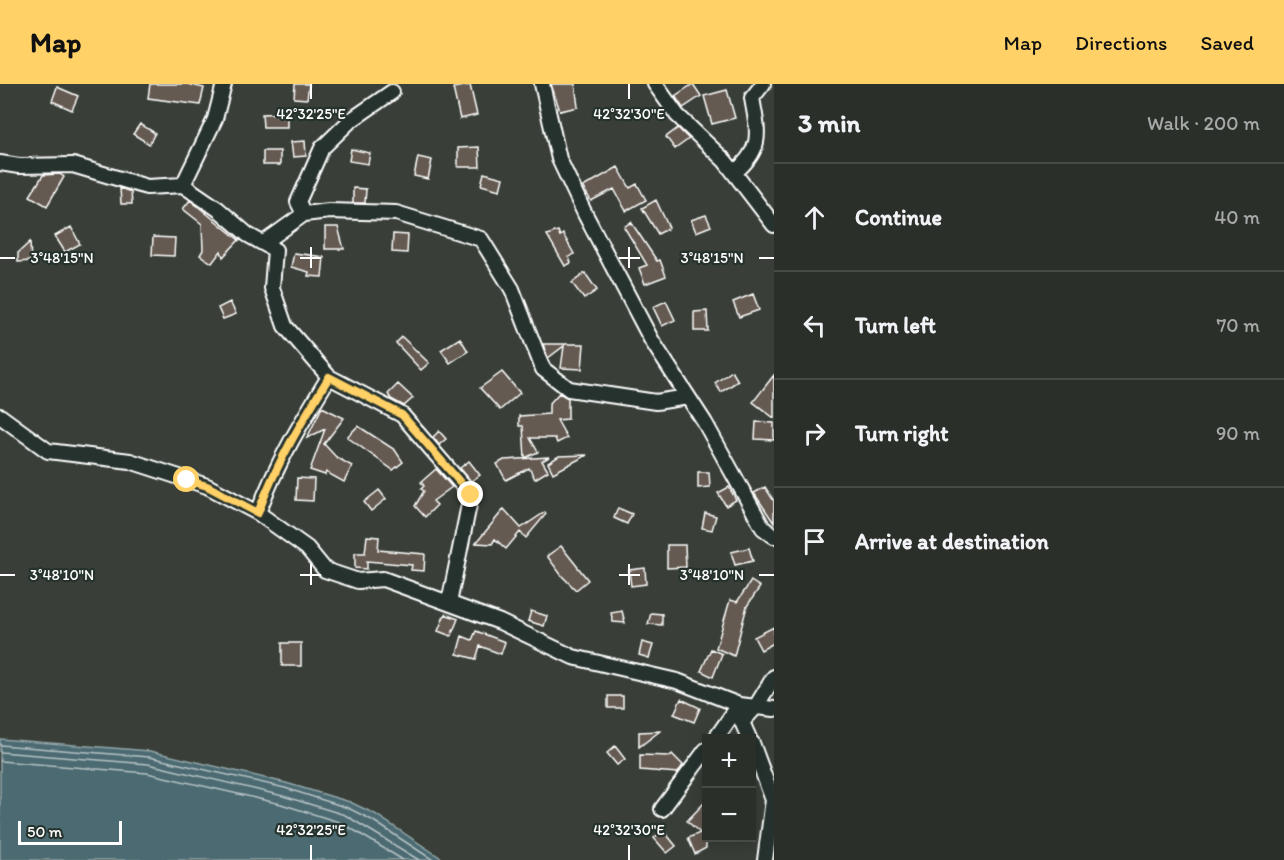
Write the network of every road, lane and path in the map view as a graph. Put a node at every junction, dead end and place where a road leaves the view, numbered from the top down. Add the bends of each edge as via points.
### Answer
1 (224, 84) edge
2 (542, 84) edge
3 (655, 84) edge
4 (763, 84) edge
5 (392, 92) dead end
6 (0, 163) edge
7 (734, 172) junction
8 (183, 185) junction
9 (304, 214) junction
10 (774, 225) edge
11 (265, 242) junction
12 (329, 377) junction
13 (688, 397) junction
14 (0, 416) edge
15 (258, 513) junction
16 (774, 536) edge
17 (449, 603) junction
18 (774, 677) edge
19 (739, 705) junction
20 (755, 708) junction
21 (774, 709) edge
22 (719, 734) edge
23 (747, 734) edge
24 (756, 754) edge
25 (702, 755) edge
26 (662, 809) dead end
27 (765, 860) edge

1 - 8 street via 215,119
2 - 13 street via 559,159 652,341
3 - 7 street via 677,115
4 - 7 street via 752,98 759,138 749,160
5 - 9 street via 350,121 322,148 298,201
6 - 8 street via 73,165 147,187
7 - 10 street
8 - 11 street via 248,235
9 - 11 street
9 - 13 street via 396,213 481,239 512,288 543,369 569,389 656,402
11 - 12 street via 275,250 272,288 285,326
12 - 15 street via 271,478
12 - 17 street via 402,415 471,495
13 - 16 street via 763,528
14 - 15 street via 48,451 130,461 207,486
15 - 17 street via 307,548 324,570 358,581 382,579
17 - 19 street via 573,657 677,681
18 - 20 street
19 - 20 street
19 - 22 street
20 - 21 street
20 - 23 street via 742,722
24 - 27 street via 773,800
25 - 26 street

